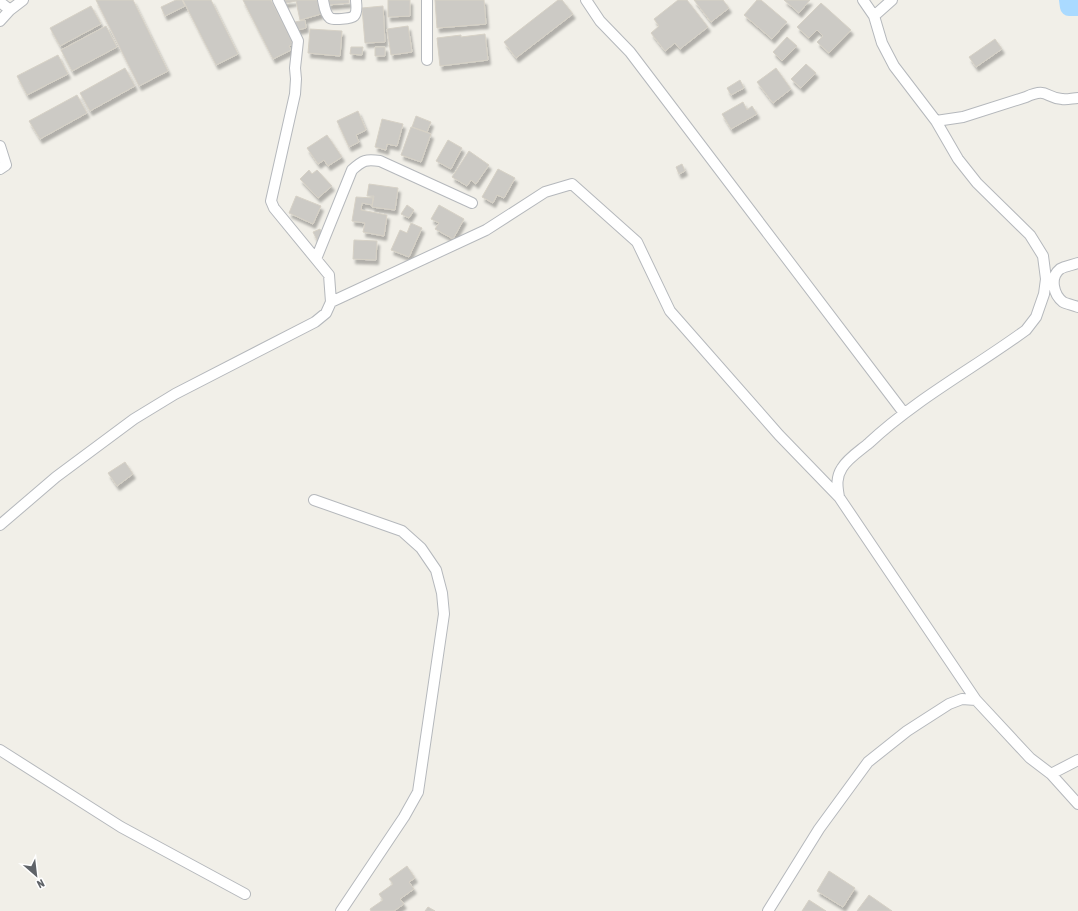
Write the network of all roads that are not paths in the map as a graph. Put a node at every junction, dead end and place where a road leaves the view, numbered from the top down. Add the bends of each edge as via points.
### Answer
1 (23, 0) edge
2 (278, 0) edge
3 (323, 0) edge
4 (356, 0) edge
5 (427, 0) edge
6 (586, 0) edge
7 (863, 0) edge
8 (892, 0) edge
9 (0, 2) edge
10 (10, 10) junction
11 (874, 16) junction
12 (0, 21) edge
13 (427, 60) dead end
14 (1078, 98) edge
15 (936, 121) junction
16 (0, 146) edge
17 (0, 169) edge
18 (472, 203) dead end
19 (316, 259) junction
20 (1078, 263) edge
21 (331, 302) junction
22 (1078, 307) edge
23 (904, 413) junction
24 (839, 497) junction
25 (314, 500) dead end
26 (0, 525) edge
27 (976, 700) junction
28 (0, 750) edge
29 (1078, 760) edge
30 (1051, 774) junction
31 (1078, 804) edge
32 (245, 894) dead end
33 (341, 911) edge
34 (768, 911) edge

1 - 10 street
2 - 19 street via 298,41 295,94 271,201
3 - 4 street via 332,19 354,16
5 - 13 street
6 - 23 street via 600,21 630,52
7 - 11 street
8 - 11 street
9 - 10 street
10 - 12 street
11 - 15 street via 882,43 894,66
14 - 15 street via 1061,99 1044,92 1035,93 963,117
15 - 23 street via 958,159 977,183 1030,236 1043,256 1046,279 1036,317 1026,330
16 - 17 street via 6,165
18 - 19 street via 380,161 369,159 360,162 352,170
19 - 21 street via 329,275
20 - 22 street via 1060,270 1054,280 1054,288 1064,303
21 - 24 street via 486,230 544,192 572,184 637,242 670,311 779,435
21 - 26 street via 326,313 315,322 175,394 134,419 56,477
23 - 24 street via 843,467 838,475
24 - 27 street
25 - 33 street via 402,531 421,548 436,570 444,614 418,792
27 - 30 street via 1030,758
27 - 34 street via 962,699 944,707 907,731 868,762 819,829
28 - 32 street via 121,826
29 - 30 street
30 - 31 street

